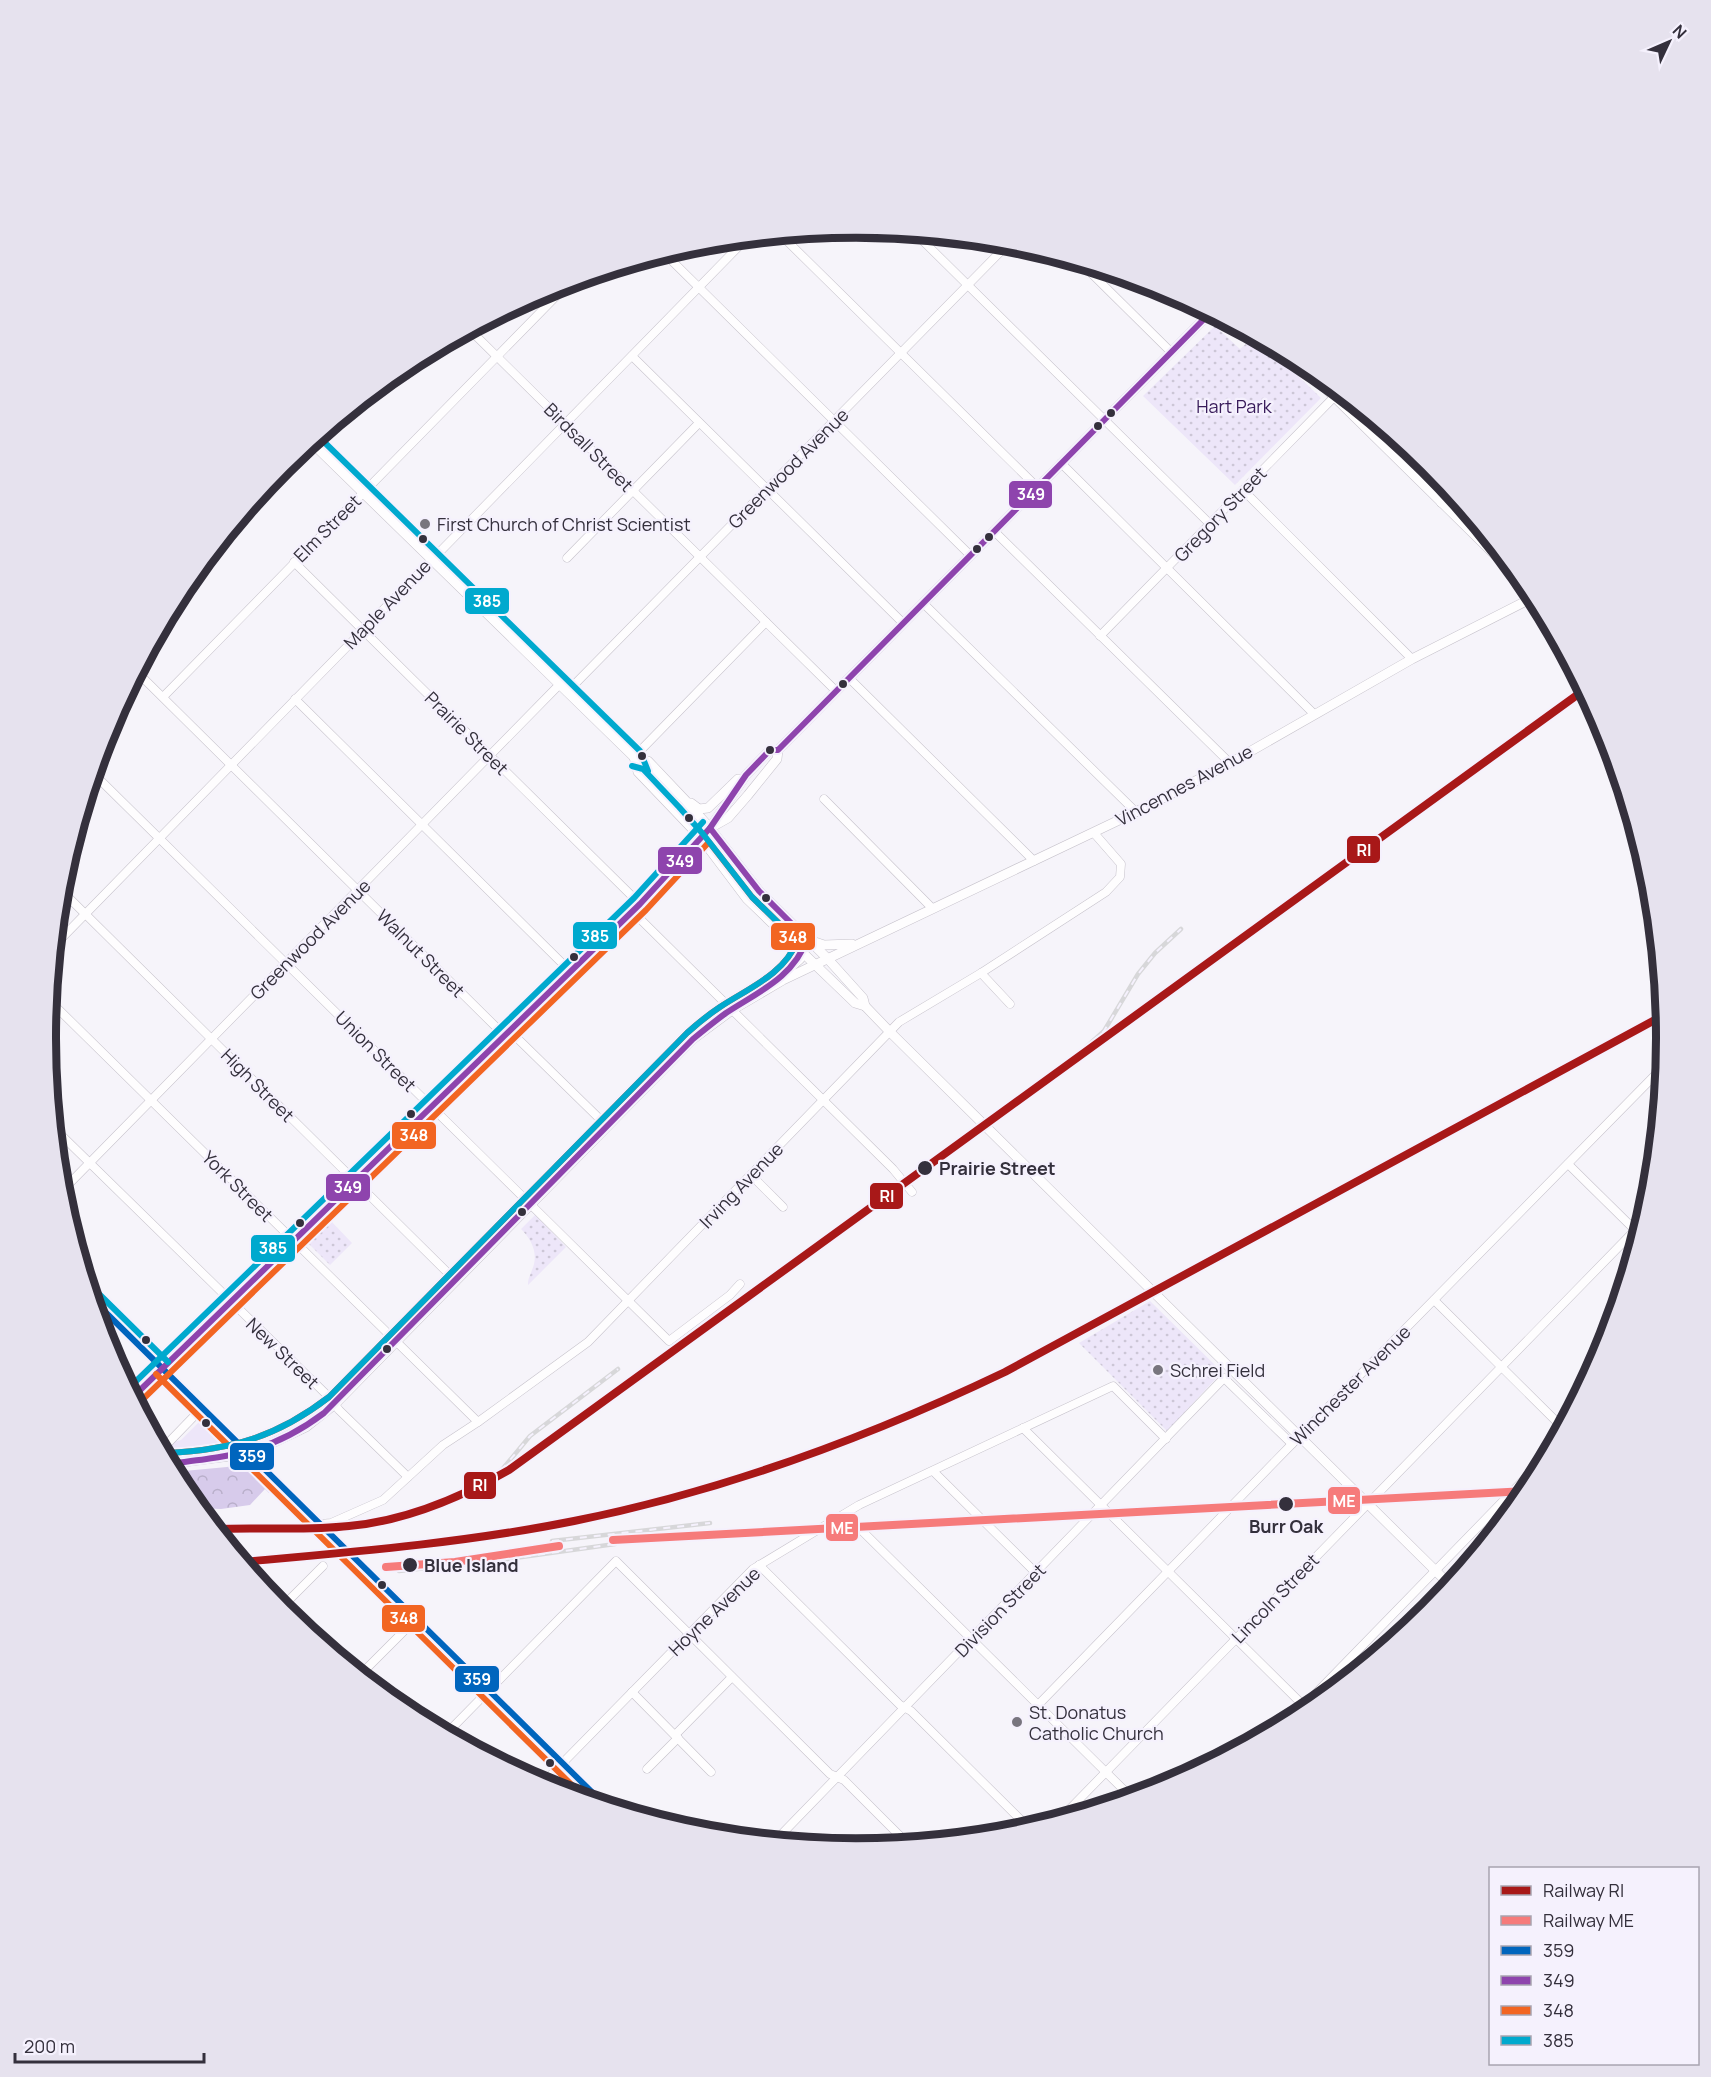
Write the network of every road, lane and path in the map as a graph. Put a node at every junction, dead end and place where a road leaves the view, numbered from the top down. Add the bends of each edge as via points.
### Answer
1 (788, 241) edge
2 (924, 242) edge
3 (738, 247) edge
4 (1001, 252) edge
5 (671, 261) edge
6 (1093, 275) edge
7 (968, 285) junction
8 (698, 287) junction
9 (556, 297) edge
10 (1205, 319) edge
11 (476, 335) edge
12 (1171, 352) junction
13 (901, 353) junction
14 (497, 356) junction
15 (632, 356) junction
16 (1334, 398) edge
17 (1357, 415) edge
18 (1104, 419) junction
19 (834, 421) junction
20 (565, 423) junction
21 (699, 423) junction
22 (317, 448) edge
23 (1061, 463) junction
24 (1037, 487) junction
25 (767, 489) junction
26 (1243, 490) junction
27 (633, 491) junction
28 (362, 493) junction
29 (1445, 498) edge
30 (1441, 502) junction
31 (1210, 524) junction
32 (994, 531) junction
33 (1488, 548) edge
34 (970, 555) junction
35 (700, 557) junction
36 (567, 558) dead end
37 (431, 560) junction
38 (294, 562) junction
39 (1167, 569) junction
40 (1525, 601) edge
41 (923, 603) junction
42 (766, 621) junction
43 (903, 623) junction
44 (362, 630) junction
45 (1100, 636) junction
46 (1412, 659) junction
47 (142, 677) edge
48 (849, 678) junction
49 (559, 685) junction
50 (836, 691) junction
51 (567, 692) junction
52 (163, 697) junction
53 (295, 699) junction
54 (1314, 714) junction
55 (778, 750) junction
56 (490, 755) junction
57 (634, 757) junction
58 (1230, 763) junction
59 (231, 765) junction
60 (746, 775) junction
61 (99, 779) edge
62 (824, 800) dead end
63 (686, 801) junction
64 (1136, 812) junction
65 (422, 825) junction
66 (710, 828) junction
67 (1094, 832) junction
68 (159, 838) junction
69 (701, 838) junction
70 (1034, 861) junction
71 (357, 890) junction
72 (68, 897) edge
73 (640, 904) junction
74 (932, 908) junction
75 (632, 911) junction
76 (86, 914) junction
77 (62, 938) edge
78 (807, 939) junction
79 (860, 943) junction
80 (804, 953) junction
81 (827, 958) junction
82 (286, 963) junction
83 (816, 964) junction
84 (570, 971) junction
85 (981, 973) junction
86 (770, 987) junction
87 (1010, 1004) dead end
88 (865, 1006) junction
89 (57, 1007) edge
90 (732, 1010) junction
91 (507, 1032) junction
92 (890, 1032) junction
93 (211, 1039) junction
94 (1655, 1076) edge
95 (151, 1100) junction
96 (823, 1100) junction
97 (431, 1106) junction
98 (607, 1126) junction
99 (61, 1135) edge
100 (89, 1163) junction
101 (1568, 1164) junction
102 (751, 1175) junction
103 (355, 1180) junction
104 (69, 1183) edge
105 (912, 1192) dead end
106 (531, 1204) junction
107 (783, 1207) dead end
108 (1632, 1227) edge
109 (1630, 1239) edge
110 (293, 1240) junction
111 (456, 1281) junction
112 (740, 1284) dead end
113 (1434, 1300) junction
114 (231, 1301) junction
115 (629, 1302) junction
116 (103, 1310) edge
117 (395, 1341) junction
118 (1502, 1367) junction
119 (162, 1368) junction
120 (138, 1392) edge
121 (335, 1404) junction
122 (202, 1408) junction
123 (478, 1422) junction
124 (1557, 1422) edge
125 (1023, 1428) junction
126 (1299, 1436) junction
127 (1166, 1439) junction
128 (168, 1442) dead end
129 (1292, 1444) junction
130 (178, 1462) edge
131 (933, 1471) junction
132 (408, 1478) junction
133 (1522, 1482) edge
134 (1368, 1504) junction
135 (1101, 1505) junction
136 (845, 1514) junction
137 (320, 1524) junction
138 (759, 1565) junction
139 (323, 1566) dead end
140 (1435, 1570) junction
141 (1168, 1572) junction
142 (1036, 1573) junction
143 (1444, 1579) edge
144 (288, 1601) edge
145 (416, 1618) junction
146 (689, 1634) junction
147 (1236, 1638) junction
148 (972, 1639) junction
149 (365, 1671) edge
150 (732, 1677) junction
151 (1330, 1682) edge
152 (489, 1690) junction
153 (632, 1692) junction
154 (1301, 1703) edge
155 (1038, 1705) junction
156 (905, 1708) junction
157 (451, 1729) edge
158 (676, 1736) junction
159 (562, 1763) junction
160 (647, 1770) dead end
161 (711, 1772) dead end
162 (1106, 1772) junction
163 (838, 1777) junction
164 (548, 1778) edge
165 (1125, 1791) edge
166 (594, 1795) edge
167 (1070, 1809) edge
168 (1022, 1821) edge
169 (781, 1835) edge
170 (901, 1837) edge

1 - 13 street
2 - 7 street
3 - 8 street, Maple Avenue
4 - 7 street, Greenwood Avenue
5 - 8 street
6 - 12 street
7 - 13 street, Greenwood Avenue
7 - 18 street
8 - 15 street, Maple Avenue
8 - 19 street
9 - 14 street, Elm Street
10 - 12 main road
11 - 14 street, Birdsall Street
12 - 18 main road
13 - 19 street, Greenwood Avenue
13 - 24 street
14 - 20 street, Birdsall Street
14 - 28 street, Elm Street
15 - 20 street, Maple Avenue
15 - 21 street
16 - 26 street, Gregory Street
17 - 30 street
18 - 23 main road
18 - 31 street
19 - 25 street, Greenwood Avenue
19 - 34 street
20 - 27 street, Birdsall Street
20 - 37 street, Maple Avenue
21 - 25 street
21 - 27 street
22 - 28 main road
23 - 24 main road
23 - 39 street
24 - 32 main road
25 - 35 street, Greenwood Avenue
25 - 43 street
26 - 31 street, Gregory Street
26 - 46 street
27 - 35 street, Birdsall Street
27 - 36 street
28 - 37 main road
28 - 38 street, Elm Street
29 - 30 street
30 - 33 street
31 - 39 street, Gregory Street
32 - 34 main road
32 - 45 street
34 - 41 main road
35 - 42 street, Birdsall Street
35 - 51 street, Greenwood Avenue
37 - 44 street, Maple Avenue
37 - 49 main road
38 - 44 street, Prairie Street
38 - 52 street, Elm Street
39 - 45 street, Gregory Street
39 - 54 street
40 - 46 main road, Vincennes Avenue
41 - 43 main road
41 - 64 street
42 - 50 street, Birdsall Street
42 - 57 street
43 - 48 main road
44 - 53 street, Maple Avenue
44 - 56 street, Prairie Street
45 - 58 street
46 - 54 main road, Vincennes Avenue
47 - 52 street, Walnut Street
48 - 50 main road
48 - 70 street
49 - 51 main road
49 - 56 street, Greenwood Avenue
50 - 55 main road
51 - 57 main road
52 - 59 street, Walnut Street
53 - 59 street, Maple Avenue
53 - 65 street
54 - 58 main road, Vincennes Avenue
55 - 60 main road via 770,750
55 - 66 main road via 777,759 728,818
56 - 65 street, Greenwood Avenue
56 - 73 street, Prairie Street
57 - 63 main road via 648,761
57 - 69 main road via 638,772
58 - 64 main road, Vincennes Avenue
59 - 68 street, Maple Avenue
59 - 71 street, Walnut Street
60 - 63 main road via 708,808
60 - 66 main road
61 - 68 street, Union Street
62 - 74 street
63 - 66 main road
64 - 67 main road, Vincennes Avenue
65 - 71 street, Greenwood Avenue
65 - 84 street
66 - 69 main road
66 - 78 main road via 759,891
67 - 70 main road, Vincennes Avenue
67 - 85 street, Irving Avenue via 1121,864 1116,882 1091,903
68 - 76 street, Maple Avenue
68 - 82 street, Union Street
69 - 73 main road
69 - 80 main road via 747,899
70 - 74 main road, Vincennes Avenue
71 - 82 street, Greenwood Avenue
71 - 91 street, Walnut Street via 497,1028
72 - 76 street, High Street
73 - 75 main road
74 - 79 main road, Vincennes Avenue
75 - 84 main road
75 - 90 street
76 - 77 street, Maple Avenue
76 - 93 street, High Street
78 - 79 main road via 824,945
78 - 80 main road
78 - 81 main road
79 - 81 main road, Vincennes Avenue
80 - 83 main road
80 - 86 main road
81 - 83 main road
81 - 88 main road via 863,998
82 - 93 street, Greenwood Avenue
82 - 97 street, Union Street
83 - 86 main road
83 - 88 main road via 855,1003
84 - 91 main road
85 - 87 street
85 - 92 street, Irving Avenue
86 - 90 main road
88 - 92 main road
89 - 95 street, York Street
90 - 96 street
90 - 98 main road via 693,1039
91 - 97 main road
91 - 98 street, Walnut Street
92 - 96 street, Irving Avenue
92 - 126 main road
93 - 95 street, Greenwood Avenue
93 - 103 street, High Street
94 - 101 street, Winchester Avenue
95 - 100 street, Greenwood Avenue
95 - 110 street, York Street
96 - 102 street, Irving Avenue
96 - 105 street
97 - 103 main road
97 - 106 street, Union Street
98 - 106 main road
99 - 100 street, New Street
100 - 104 street, Greenwood Avenue
100 - 114 street, New Street
101 - 108 street
101 - 113 street, Winchester Avenue
102 - 107 street
102 - 115 street, Irving Avenue
103 - 110 main road
103 - 111 street, High Street
106 - 111 main road
106 - 115 street, Union Street
109 - 118 street, Lincoln Street
110 - 114 main road
110 - 117 street, York Street
111 - 117 main road
112 - 115 street, Union Street via 669,1341
113 - 118 street
113 - 126 street, Winchester Avenue
114 - 119 main road
114 - 121 street, New Street
115 - 123 street, Irving Avenue via 588,1342
116 - 119 street
117 - 121 main road
117 - 123 street, York Street
118 - 124 street
118 - 134 street, Lincoln Street
119 - 120 main road
119 - 122 street
121 - 130 main road, bridge via 306,1427 260,1449
121 - 132 street, New Street
122 - 128 street
122 - 137 street
123 - 132 street, Irving Avenue via 443,1445
125 - 127 street, Hoyne Avenue via 1113,1386
125 - 131 street, Hoyne Avenue
125 - 135 street
126 - 129 street, Winchester Avenue
126 - 134 main road
127 - 129 street, Division Street via 1224,1378
127 - 135 street, Division Street
129 - 141 street, Winchester Avenue
131 - 136 street, Hoyne Avenue
131 - 142 street
132 - 137 street, Irving Avenue via 372,1506
133 - 140 street
134 - 140 main road
134 - 147 street, Lincoln Street
135 - 141 street
135 - 142 street, Division Street
136 - 138 street, Hoyne Avenue
136 - 148 street
137 - 145 street
138 - 146 street, Hoyne Avenue
138 - 156 street
139 - 144 street
140 - 143 main road
140 - 151 street
141 - 147 street
141 - 155 street, Winchester Avenue
142 - 148 street, Division Street
145 - 149 street
145 - 152 street
146 - 150 street
146 - 152 street via 616,1561
146 - 153 street, Hoyne Avenue
147 - 154 street
147 - 162 street, Lincoln Street
148 - 155 street
148 - 156 street, Division Street
150 - 158 street
150 - 163 street via 830,1774
152 - 157 street
152 - 159 street
153 - 158 street
153 - 159 street, Hoyne Avenue
155 - 162 street
156 - 163 street, Division Street
156 - 168 street
158 - 160 street
158 - 161 street
159 - 164 street, Hoyne Avenue
159 - 166 street
162 - 165 street
162 - 167 street, Lincoln Street
163 - 169 street, Division Street
163 - 170 street

